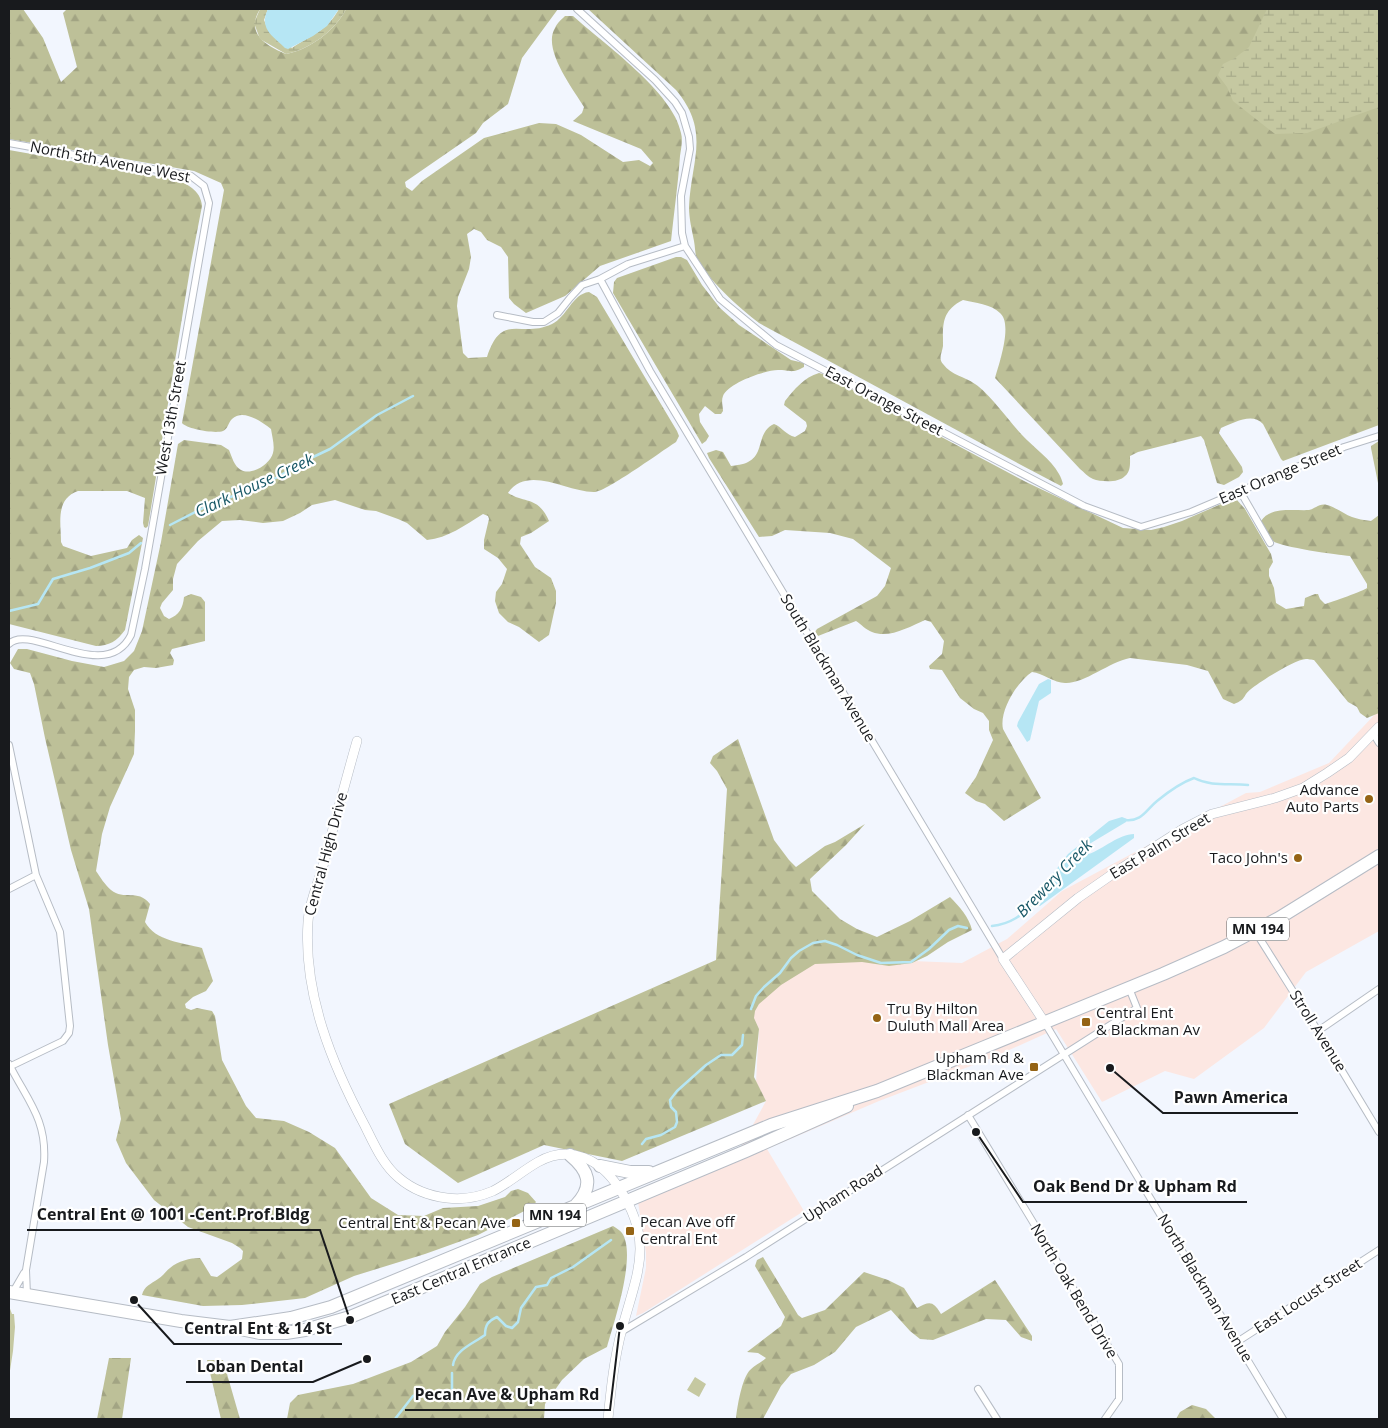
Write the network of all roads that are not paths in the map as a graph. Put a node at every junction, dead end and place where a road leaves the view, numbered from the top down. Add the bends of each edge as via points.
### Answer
1 (577, 9) edge
2 (9, 142) edge
3 (206, 191) joint
4 (685, 246) junction
5 (600, 279) junction
6 (497, 315) dead end
7 (1379, 436) edge
8 (1240, 491) junction
9 (1270, 543) dead end
10 (9, 644) edge
11 (1376, 730) edge
12 (357, 741) dead end
13 (1379, 743) edge
14 (9, 745) edge
15 (1379, 856) edge
16 (36, 875) junction
17 (9, 889) edge
18 (1255, 931) junction
19 (1003, 959) junction
20 (1129, 988) junction
21 (1379, 990) edge
22 (1045, 1023) junction
23 (1318, 1031) junction
24 (1064, 1054) junction
25 (9, 1066) edge
26 (877, 1091) junction
27 (968, 1115) junction
28 (1379, 1132) edge
29 (570, 1155) junction
30 (600, 1166) junction
31 (659, 1171) junction
32 (619, 1188) junction
33 (627, 1201) junction
34 (574, 1206) junction
35 (1379, 1250) edge
36 (26, 1270) junction
37 (11, 1292) edge
38 (27, 1294) junction
39 (230, 1327) junction
40 (621, 1332) junction
41 (1237, 1342) junction
42 (978, 1389) dead end
43 (608, 1419) edge
44 (997, 1419) edge
45 (1105, 1419) edge
46 (1283, 1419) edge

1 - 4 street, East Orange Street via 664,88 682,112 690,149 681,196
2 - 3 street, North 5th Avenue West via 191,176 201,182
3 - 10 street, West 13th Street via 209,204 145,569 127,643 116,652 98,655 29,640 15,639
4 - 5 street via 628,264
4 - 8 street, East Orange Street via 720,299 776,344 1084,506 1141,526 1191,512
5 - 6 street via 582,285 558,313 544,322
5 - 19 street, South Blackman Avenue via 650,371
7 - 8 street, East Orange Street via 1344,447
8 - 9 street
11 - 13 street
11 - 19 street, East Palm Street via 1349,758 1303,788 1212,814 1176,834 1080,896
12 - 29 street, Central High Drive via 308,918 306,949 316,1008 331,1056 380,1156 398,1177 415,1189 437,1197 462,1199 485,1194 544,1159
14 - 16 street
15 - 18 highway, East Central Entrance / MN 194
16 - 17 street
16 - 25 street via 60,932 70,1026 62,1041
18 - 20 highway, East Central Entrance / MN 194
18 - 23 street, Stroll Avenue
19 - 22 street, South Blackman Avenue
20 - 22 highway, East Central Entrance / MN 194
20 - 24 street, Upham Road via 1137,1008
21 - 23 street
22 - 24 street, South Blackman Avenue
22 - 26 highway, East Central Entrance / MN 194
23 - 28 street, Stroll Avenue
24 - 27 street, Upham Road
24 - 41 street, North Blackman Avenue
25 - 36 street via 38,1118 45,1145
26 - 31 highway, East Central Entrance / MN 194 via 785,1119
26 - 33 highway, East Central Entrance / MN 194 via 822,1118
27 - 40 street, Upham Road
27 - 45 street, North Oak Bend Drive via 1119,1364 1119,1399
29 - 30 street, Central High Drive
29 - 34 highway via 583,1168 587,1181 585,1192
30 - 31 highway via 630,1172
30 - 32 street, Central High Drive
31 - 32 highway, East Central Entrance / MN 194
32 - 33 street, Central High Drive
32 - 34 highway, East Central Entrance / MN 194
33 - 39 highway, East Central Entrance / MN 194 via 350,1317 305,1330 272,1334
33 - 40 street, Central High Drive via 641,1246 638,1273
34 - 39 highway, East Central Entrance / MN 194 via 331,1307 291,1318
35 - 41 street, East Locust Street
36 - 37 street
36 - 38 street
37 - 38 highway, East Central Entrance / MN 194
38 - 39 highway, East Central Entrance / MN 194 via 189,1323
40 - 43 street, Central High Drive
41 - 46 street, North Blackman Avenue
42 - 44 street

